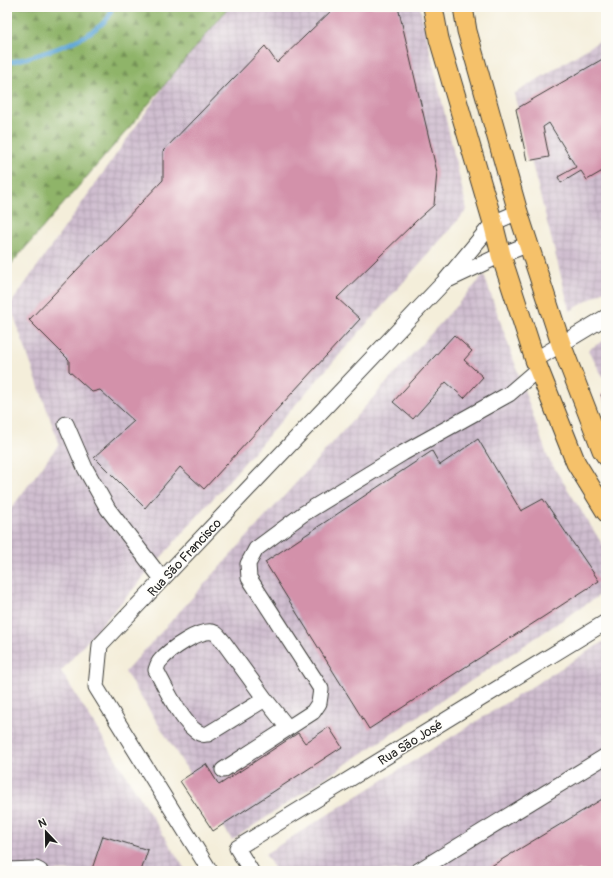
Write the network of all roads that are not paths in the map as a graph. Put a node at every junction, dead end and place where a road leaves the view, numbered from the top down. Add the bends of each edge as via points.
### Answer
1 (433, 7) edge
2 (463, 7) edge
3 (518, 212) junction
4 (493, 223) junction
5 (529, 244) junction
6 (501, 255) junction
7 (445, 281) junction
8 (606, 317) edge
9 (561, 344) junction
10 (539, 372) junction
11 (66, 424) dead end
12 (604, 453) edge
13 (576, 463) junction
14 (606, 512) edge
15 (162, 579) junction
16 (606, 622) edge
17 (265, 699) junction
18 (288, 728) junction
19 (606, 756) edge
20 (223, 770) dead end
21 (7, 870) edge
22 (40, 871) edge
23 (210, 871) edge
24 (251, 871) edge
25 (418, 871) edge

1 - 4 main road via 439,39
2 - 3 main road via 467,31
3 - 4 street, Rua São Francisco
3 - 5 main road
4 - 6 main road
4 - 7 street, Rua São Francisco
5 - 6 street, Rua São Francisco
5 - 9 main road
6 - 7 street, Rua São Francisco
6 - 10 main road
7 - 15 street, Rua São Francisco
8 - 9 street
9 - 10 street
9 - 12 main road
10 - 13 main road
10 - 18 street via 509,394 403,453 303,514 256,549 248,564 248,578 321,690 320,703 313,712
11 - 15 street via 85,468 108,509
12 - 13 main road
13 - 14 main road
15 - 23 street, Rua São Francisco via 100,645 96,687
16 - 24 street, Rua São José via 237,848
17 - 17 street via 208,734 201,734 190,726 180,713 156,670 160,662 178,646 197,634 215,633
17 - 18 street
18 - 20 street
19 - 25 street
21 - 22 street

